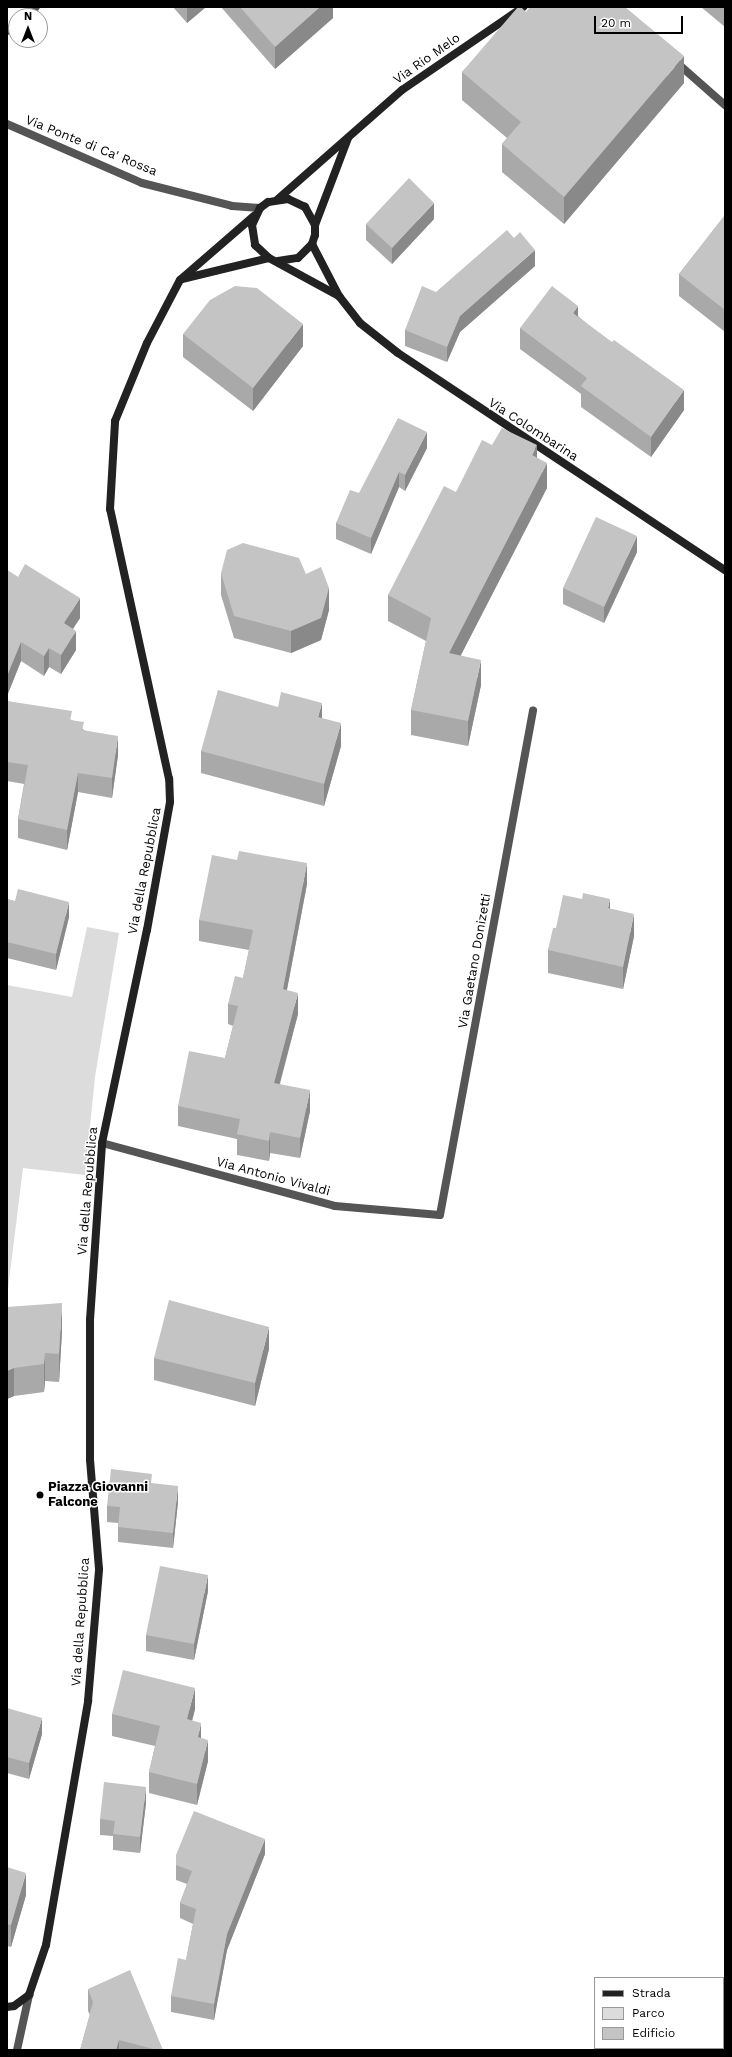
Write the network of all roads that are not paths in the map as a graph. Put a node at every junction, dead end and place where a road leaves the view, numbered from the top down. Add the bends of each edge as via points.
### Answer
1 (523, 7) edge
2 (666, 53) edge
3 (725, 105) edge
4 (7, 124) edge
5 (349, 136) junction
6 (278, 199) junction
7 (260, 208) junction
8 (254, 216) junction
9 (314, 225) junction
10 (312, 244) junction
11 (269, 258) junction
12 (278, 261) junction
13 (180, 280) junction
14 (339, 296) junction
15 (725, 570) edge
16 (533, 711) dead end
17 (102, 1143) junction
18 (440, 1215) joint
19 (29, 1995) junction
20 (7, 2007) edge
21 (17, 2050) edge

1 - 5 street, Via Rio Melo via 402,90
2 - 3 street
4 - 7 street, Via Ponte di Ca' Rossa via 142,182 232,206
5 - 6 street, Via Rio Melo
5 - 9 street, Via Rio Melo
6 - 7 street
6 - 9 street via 288,199 305,207
7 - 8 street
8 - 11 street via 252,235 260,252
8 - 13 street, Via della Repubblica
9 - 10 street
10 - 12 street via 298,258
10 - 14 street, Via Colombarina
11 - 12 street
11 - 13 street
12 - 14 street, Via Colombarina
13 - 17 street, Via della Repubblica via 147,343 114,421 110,509 169,779 170,802 147,930
14 - 15 street, Via Colombarina via 360,323 404,358
16 - 18 street, Via Gaetano Donizetti
17 - 18 street, Via Antonio Vivaldi via 335,1206
17 - 19 street, Via della Repubblica via 90,1320 90,1460 99,1569 88,1701 46,1945
19 - 20 street via 14,2006
19 - 21 street, Via della Repubblica

